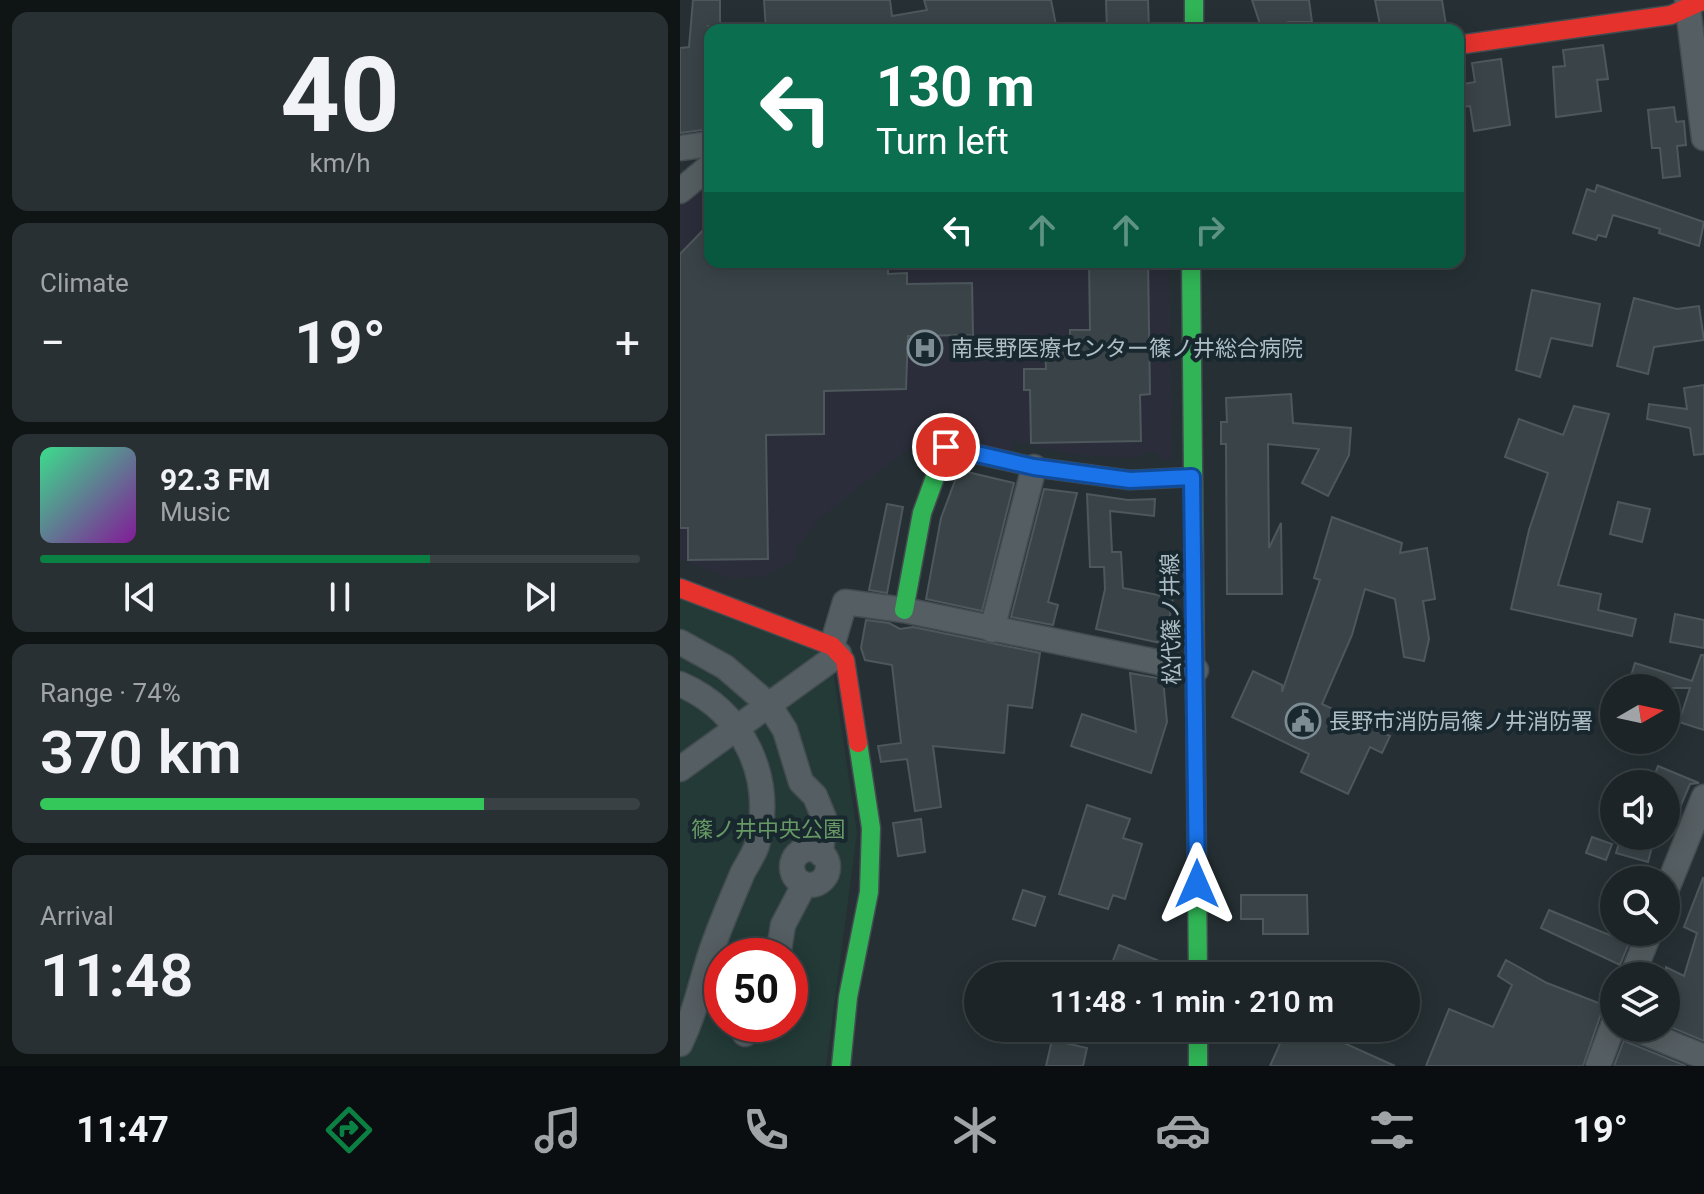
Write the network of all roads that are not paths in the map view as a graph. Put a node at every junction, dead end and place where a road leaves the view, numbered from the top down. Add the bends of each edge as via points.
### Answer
1 (1194, 0) edge
2 (1693, 3) edge
3 (1194, 24) edge
4 (1464, 44) edge
5 (1704, 138) edge
6 (704, 145) edge
7 (680, 148) edge
8 (704, 171) edge
9 (680, 191) edge
10 (1191, 268) edge
11 (1034, 467) junction
12 (1192, 477) junction
13 (680, 588) edge
14 (904, 610) junction
15 (992, 630) junction
16 (680, 642) edge
17 (836, 650) junction
18 (1196, 670) junction
19 (680, 684) edge
20 (769, 705) junction
21 (737, 729) junction
22 (680, 769) edge
23 (1704, 797) edge
24 (1696, 841) edge
25 (1680, 868) edge
26 (781, 938) edge
27 (1198, 962) edge
28 (1198, 1042) edge
29 (1607, 1042) edge
30 (1667, 1042) edge
31 (680, 1044) edge
32 (680, 1056) edge
33 (1704, 1057) edge
34 (683, 1066) edge
35 (841, 1066) edge
36 (1198, 1066) edge
37 (1598, 1066) edge

1 - 3 street
2 - 4 street via 1671,15
2 - 5 street
6 - 7 street
8 - 9 street
10 - 12 street, 松代篠ノ井線
11 - 12 street via 1130,480
11 - 14 street via 946,447 922,513
11 - 15 street
12 - 18 street, 松代篠ノ井線
13 - 17 street
14 - 15 street
14 - 17 street via 845,602
15 - 18 street
16 - 20 street via 725,667
17 - 20 street
17 - 35 street via 845,660 871,828 869,892 848,997
18 - 27 street, 松代篠ノ井線
19 - 21 street via 709,700
20 - 21 street
20 - 26 street via 785,730 801,782 815,796 824,818 821,854 828,864 828,873 815,885 804,885
21 - 22 street
21 - 31 street via 757,761 761,822 756,848 711,953 697,1010
23 - 24 street
24 - 25 street
28 - 36 street
29 - 37 street
30 - 33 street
32 - 34 street

